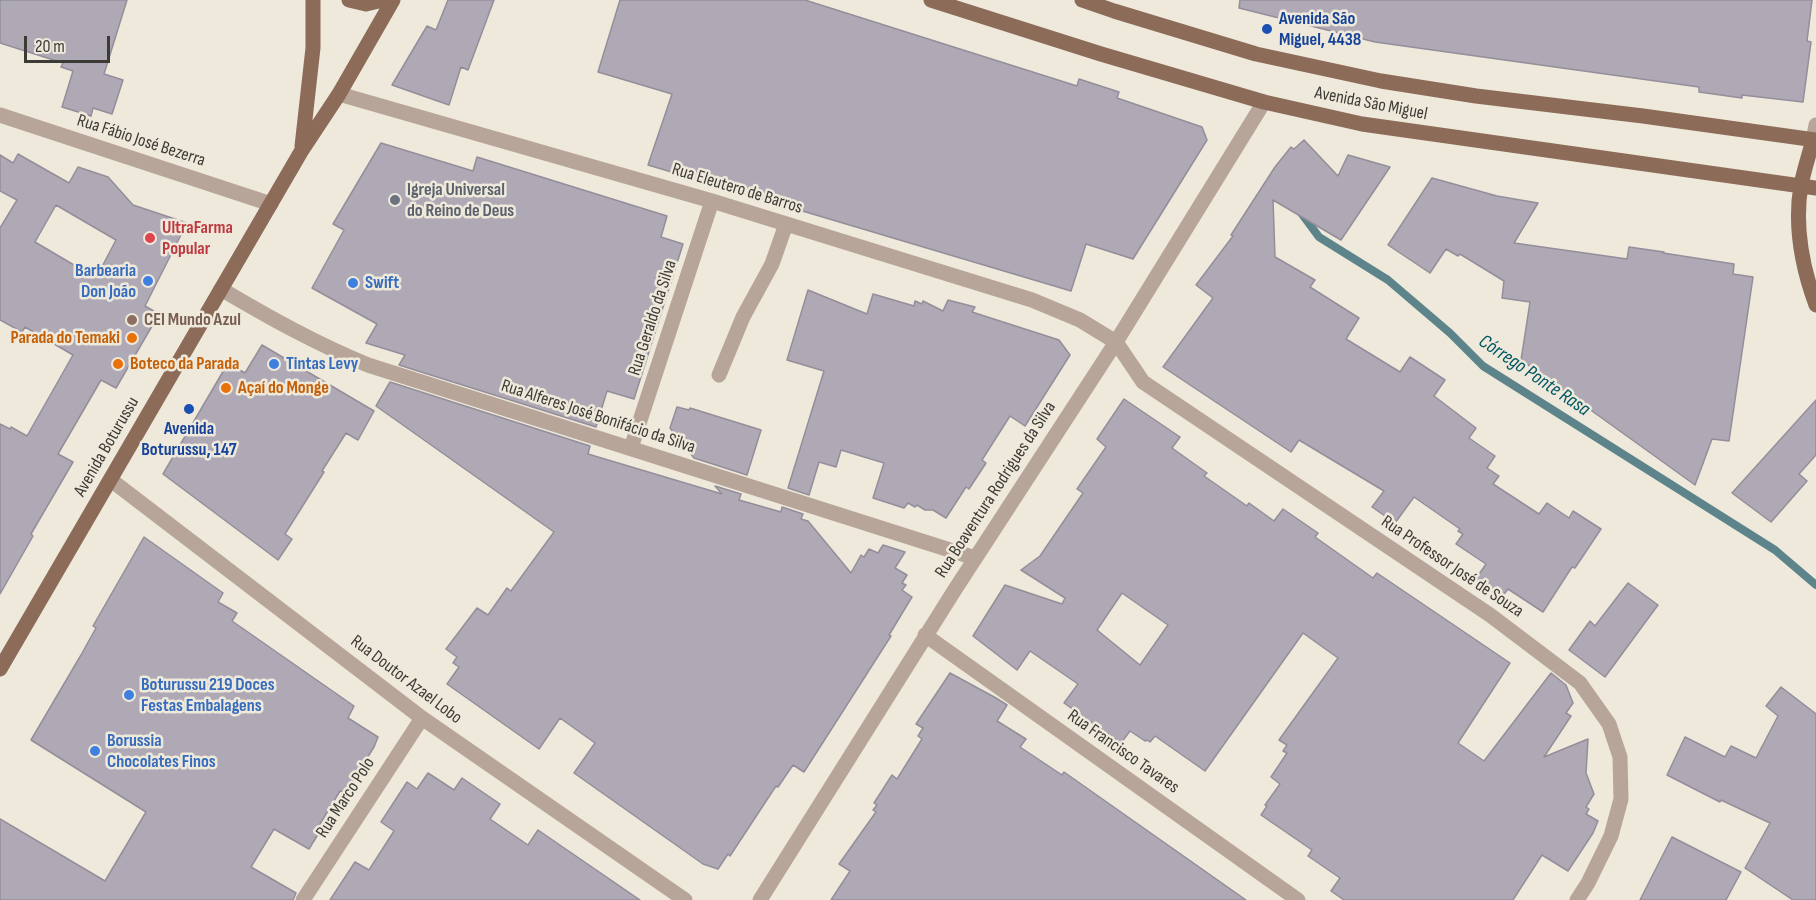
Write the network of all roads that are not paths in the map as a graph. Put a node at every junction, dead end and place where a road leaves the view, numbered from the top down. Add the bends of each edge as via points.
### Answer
1 (312, 0) edge
2 (349, 0) edge
3 (383, 0) edge
4 (393, 0) edge
5 (931, 0) edge
6 (1082, 0) edge
7 (339, 94) junction
8 (1264, 102) junction
9 (0, 115) edge
10 (1815, 135) edge
11 (302, 150) junction
12 (1809, 187) edge
13 (712, 201) junction
14 (271, 204) junction
15 (786, 224) junction
16 (221, 289) junction
17 (1816, 305) edge
18 (1116, 342) junction
19 (719, 375) dead end
20 (631, 448) junction
21 (111, 480) junction
22 (975, 558) junction
23 (925, 635) junction
24 (0, 669) edge
25 (422, 718) junction
26 (303, 900) edge
27 (685, 900) edge
28 (760, 900) edge
29 (1298, 900) edge
30 (1577, 900) edge

1 - 11 main road, Avenida Boturussu via 313,48
2 - 3 main road via 366,4
4 - 7 main road, Avenida Boturussu
5 - 8 main road, Avenida São Miguel
6 - 10 main road, Avenida São Miguel via 1256,54 1381,81 1476,96
7 - 11 main road, Avenida Boturussu
7 - 13 street, Rua Eleutero de Barros
8 - 12 main road, Avenida São Miguel via 1362,124
8 - 18 street, Rua Boaventura Rodrigues da Silva
9 - 14 street, Rua Fábio José Bezerra
10 - 12 main road
11 - 14 main road, Avenida Boturussu
12 - 17 main road via 1799,219 1801,252
13 - 15 street, Rua Eleutero de Barros
13 - 20 street, Rua Geraldo da Silva
14 - 16 main road, Avenida Boturussu
15 - 18 street, Rua Eleutero de Barros via 1032,300 1080,320
15 - 19 street via 772,264 743,317
16 - 20 street, Rua Alferes José Bonifácio da Silva via 279,324 368,365
16 - 21 main road, Avenida Boturussu
18 - 22 street, Rua Boaventura Rodrigues da Silva
18 - 30 street, Rua Professor José de Souza via 1143,382 1490,615 1580,683 1609,724 1620,757 1622,799 1611,836
20 - 22 street, Rua Alferes José Bonifácio da Silva
21 - 24 main road, Avenida Boturussu
21 - 25 street, Rua Doutor Azael Lobo
22 - 23 street, Rua Boaventura Rodrigues da Silva
23 - 28 street, Rua Boaventura Rodrigues da Silva
23 - 29 street, Rua Francisco Tavares
25 - 26 street, Rua Marco Polo
25 - 27 street, Rua Doutor Azael Lobo

